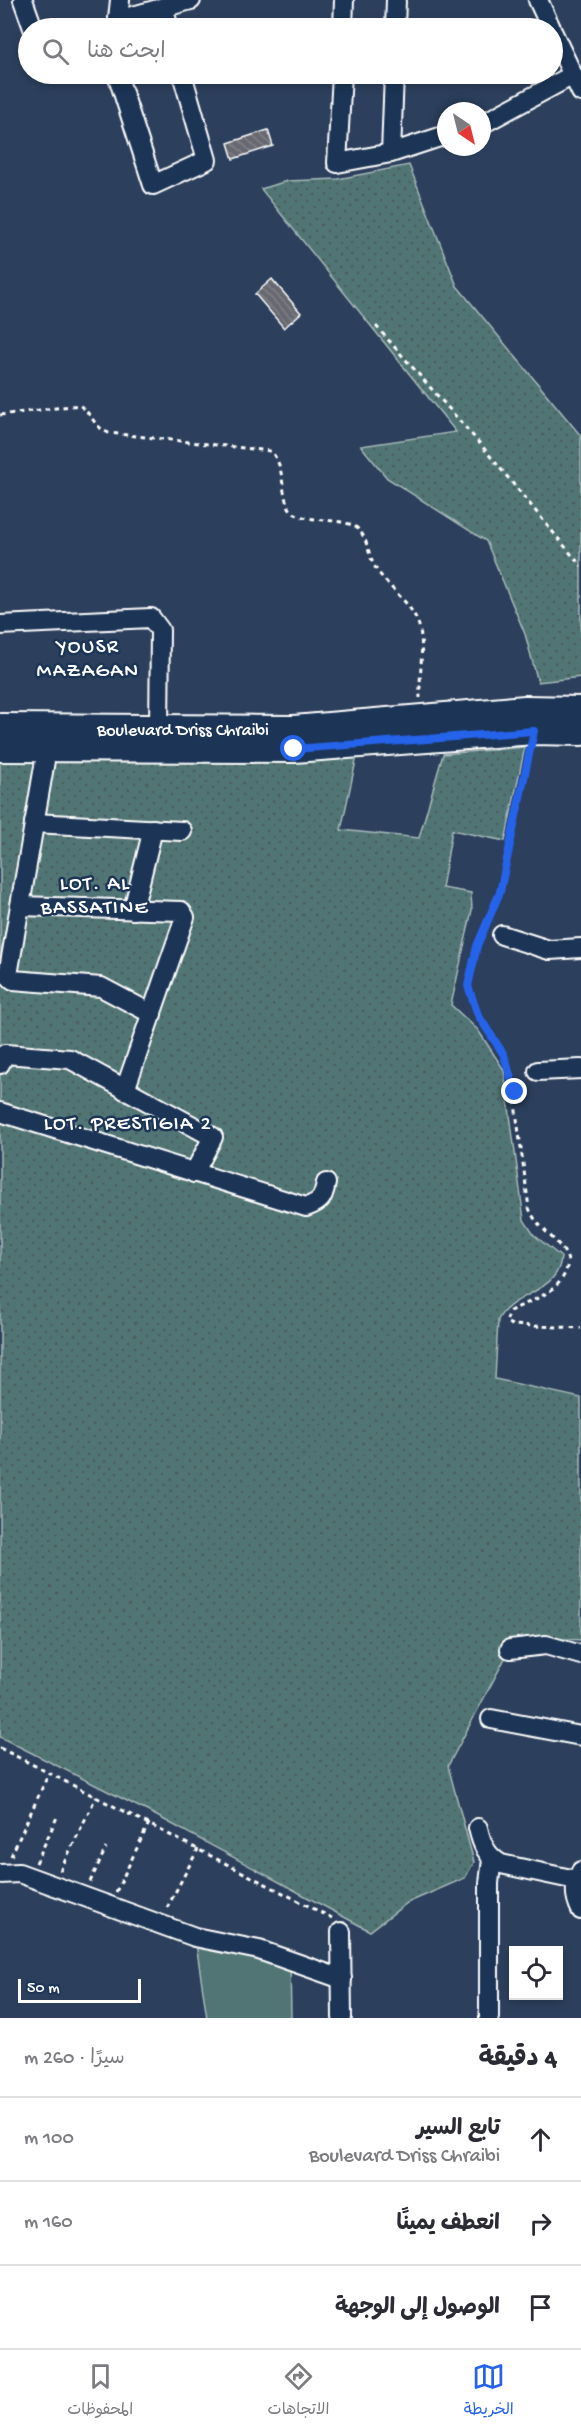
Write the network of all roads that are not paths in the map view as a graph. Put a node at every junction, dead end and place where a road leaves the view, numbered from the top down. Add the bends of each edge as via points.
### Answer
1 (23, 0) edge
2 (120, 0) edge
3 (191, 0) edge
4 (344, 0) edge
5 (396, 0) edge
6 (538, 0) edge
7 (163, 8) junction
8 (29, 18) edge
9 (118, 18) edge
10 (135, 18) edge
11 (166, 18) edge
12 (343, 18) edge
13 (395, 18) edge
14 (546, 18) edge
15 (563, 54) edge
16 (573, 75) junction
17 (563, 80) edge
18 (120, 84) edge
19 (185, 84) edge
20 (342, 84) edge
21 (394, 84) edge
22 (556, 84) edge
23 (581, 92) edge
24 (491, 119) edge
25 (437, 138) edge
26 (392, 153) junction
27 (0, 626) edge
28 (581, 710) edge
29 (0, 727) edge
30 (159, 729) junction
31 (581, 732) edge
32 (341, 736) junction
33 (294, 739) junction
34 (0, 748) edge
35 (47, 749) junction
36 (34, 823) junction
37 (153, 829) junction
38 (182, 831) dead end
39 (20, 906) junction
40 (133, 910) junction
41 (502, 935) dead end
42 (581, 948) edge
43 (4, 975) edge
44 (152, 1014) junction
45 (0, 1064) edge
46 (581, 1069) edge
47 (538, 1071) dead end
48 (125, 1090) junction
49 (0, 1112) edge
50 (194, 1173) junction
51 (326, 1183) dead end
52 (510, 1648) dead end
53 (581, 1655) edge
54 (491, 1719) dead end
55 (581, 1736) edge
56 (478, 1828) dead end
57 (492, 1859) junction
58 (1, 1874) edge
59 (579, 1875) edge
60 (581, 1910) edge
61 (340, 1932) dead end
62 (342, 1979) junction
63 (342, 2018) edge
64 (489, 2018) edge

1 - 8 street
2 - 9 street
3 - 7 street
4 - 12 street
5 - 13 street
6 - 14 street
7 - 10 street
7 - 11 street
15 - 16 street
16 - 17 street
16 - 23 street
18 - 19 street via 153,185 207,160
20 - 26 street via 338,163
21 - 26 street
22 - 24 street
25 - 26 street
27 - 30 street via 150,618 160,630
28 - 32 main road, Boulevard Driss Chraibi via 525,709 421,718
29 - 30 main road, Boulevard Driss Chraibi
30 - 33 main road, Boulevard Driss Chraibi
31 - 32 main road, Boulevard Driss Chraibi
32 - 33 main road, Boulevard Driss Chraibi
33 - 35 main road, Boulevard Driss Chraibi
34 - 35 main road, Boulevard Driss Chraibi
35 - 36 street
36 - 37 street
36 - 39 street
37 - 38 street
37 - 40 street
39 - 40 street
39 - 43 street
40 - 44 street via 181,911 185,917
41 - 42 street via 549,950
43 - 44 street via 13,980 101,987
44 - 48 street
45 - 48 street via 4,1054 70,1059
46 - 47 street
48 - 50 street via 213,1137
49 - 50 street
50 - 51 street via 306,1207 324,1197
52 - 53 street via 546,1645
54 - 55 street
56 - 57 street via 482,1846
57 - 59 street via 501,1864
57 - 64 street
58 - 62 street via 29,1876 195,1936 290,1959
59 - 60 street via 575,1898
61 - 62 street
62 - 63 street

